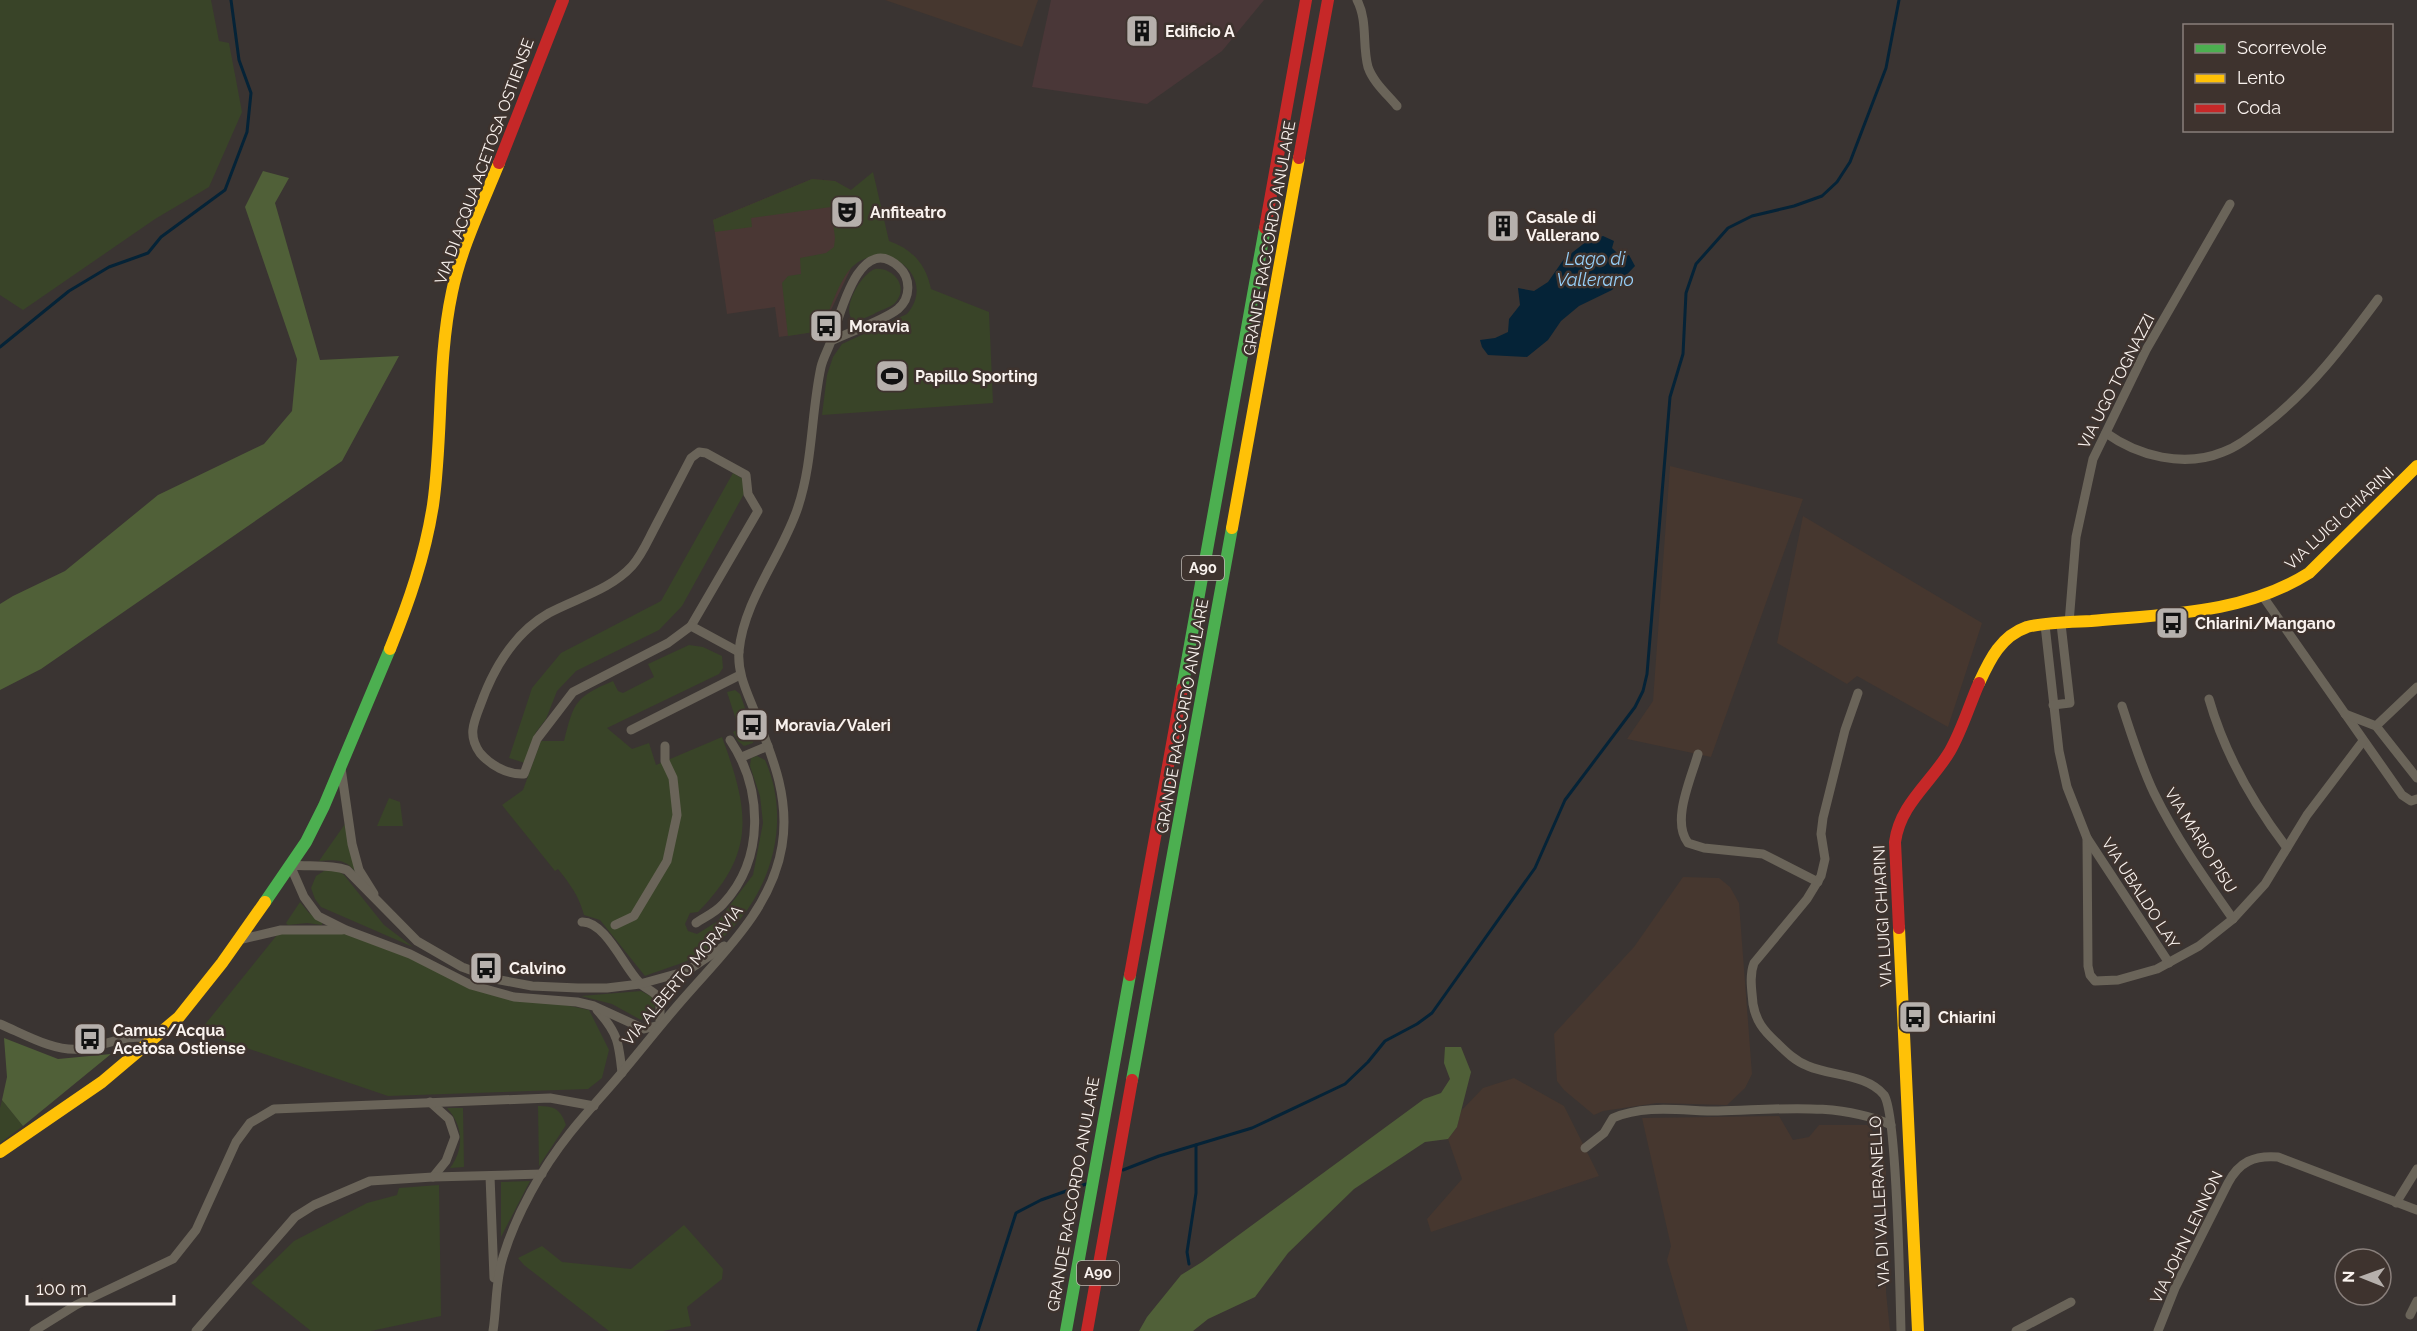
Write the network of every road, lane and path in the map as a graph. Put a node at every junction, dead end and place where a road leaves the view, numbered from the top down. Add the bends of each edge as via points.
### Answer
1 (563, 0) edge
2 (1306, 0) edge
3 (1328, 0) edge
4 (1357, 0) edge
5 (1397, 106) dead end
6 (2230, 204) dead end
7 (2378, 299) dead end
8 (831, 341) junction
9 (2106, 433) junction
10 (2417, 466) edge
11 (2264, 598) junction
12 (2065, 623) junction
13 (2045, 625) junction
14 (691, 626) junction
15 (739, 652) junction
16 (740, 675) junction
17 (2417, 687) edge
18 (1858, 693) dead end
19 (2209, 699) dead end
20 (2053, 705) junction
21 (2122, 706) dead end
22 (2345, 714) junction
23 (2376, 726) junction
24 (631, 730) dead end
25 (730, 740) dead end
26 (2363, 741) junction
27 (665, 746) dead end
28 (768, 746) junction
29 (1698, 754) dead end
30 (742, 757) junction
31 (341, 768) junction
32 (2417, 778) edge
33 (2417, 799) edge
34 (2087, 838) junction
35 (2287, 848) junction
36 (290, 865) junction
37 (1818, 882) junction
38 (382, 906) junction
39 (2233, 919) junction
40 (582, 922) dead end
41 (696, 923) dead end
42 (615, 925) dead end
43 (346, 930) junction
44 (736, 938) junction
45 (238, 940) junction
46 (2169, 963) junction
47 (640, 984) junction
48 (594, 1006) junction
49 (0, 1024) edge
50 (660, 1025) junction
51 (153, 1040) junction
52 (622, 1073) junction
53 (430, 1102) junction
54 (594, 1106) junction
55 (1891, 1125) junction
56 (1585, 1148) dead end
57 (0, 1152) edge
58 (2417, 1168) edge
59 (542, 1174) junction
60 (490, 1176) junction
61 (433, 1177) junction
62 (2396, 1203) junction
63 (2417, 1210) edge
64 (495, 1296) junction
65 (2417, 1301) edge
66 (2071, 1302) dead end
67 (2410, 1315) dead end
68 (34, 1331) edge
69 (196, 1331) edge
70 (493, 1331) edge
71 (1066, 1331) edge
72 (1088, 1331) edge
73 (1901, 1331) edge
74 (1918, 1331) edge
75 (2016, 1331) edge
76 (2158, 1331) edge

1 - 31 main road, VIA DI ACQUA ACETOSA OSTIENSE via 459,268 448,312 427,542 409,602
2 - 71 main road, GRANDE RACCORDO ANULARE / A90
3 - 72 main road, GRANDE RACCORDO ANULARE / A90
4 - 5 street via 1363,17 1368,67
6 - 9 street, VIA UGO TOGNAZZI via 2146,350
7 - 9 street via 2313,382 2230,450 2201,458 2164,457 2136,451
8 - 8 street, VIA ALBERTO MORAVIA via 894,312 903,304 908,282 899,266 875,260 860,270 840,309
8 - 15 street, VIA ALBERTO MORAVIA via 820,370 799,505 750,608
9 - 12 street, VIA UGO TOGNAZZI via 2093,459 2080,512
10 - 11 main road, VIA LUIGI CHIARINI via 2309,573
11 - 12 main road, VIA LUIGI CHIARINI via 2215,608
11 - 22 street
12 - 13 main road, VIA LUIGI CHIARINI
12 - 20 street, VIA UGO TOGNAZZI via 2070,704
13 - 20 street
13 - 74 main road, VIA LUIGI CHIARINI via 2021,629 2002,642 1946,758 1907,803 1896,829
14 - 14 street via 758,512 748,494 746,475 699,452 693,455 637,560 621,578 548,614 521,634 502,658 471,730 473,742 494,766 524,774 537,739 573,692 668,643
14 - 15 street
15 - 16 street, VIA ALBERTO MORAVIA
16 - 24 street
16 - 28 street, VIA ALBERTO MORAVIA
17 - 23 street
18 - 37 street, VIA DI VALLERANELLO via 1823,818 1824,861
19 - 35 street via 2237,772
20 - 34 street via 2063,769
21 - 39 street, VIA MARIO PISU via 2160,805
22 - 23 street
22 - 26 street
23 - 32 street
25 - 30 street
26 - 33 street via 2404,798
26 - 35 street
27 - 42 street via 677,815 667,861 634,916
28 - 30 street
28 - 44 street, VIA ALBERTO MORAVIA via 784,800 782,848 772,883
29 - 37 street via 1681,814 1688,843 1763,854
30 - 41 street via 754,803 755,830 747,868 723,905
31 - 36 main road, VIA DI ACQUA ACETOSA OSTIENSE via 306,842
31 - 38 street via 359,870
34 - 46 street, VIA UBALDO LAY
34 - 46 street via 2091,978 2098,982 2118,980
35 - 39 street via 2265,884
36 - 38 street via 347,870
36 - 43 street via 304,897 318,916
36 - 45 main road, VIA DI ACQUA ACETOSA OSTIENSE
37 - 55 street, VIA DI VALLERANELLO via 1753,965 1757,1020 1802,1064 1878,1089 1888,1103
38 - 47 street via 417,941 462,967 495,979 578,988
39 - 46 street
40 - 47 street via 597,926
43 - 45 street via 281,930
43 - 48 street via 410,954 471,984 514,997
44 - 47 street via 687,971
44 - 50 street, VIA ALBERTO MORAVIA
45 - 51 main road, VIA DI ACQUA ACETOSA OSTIENSE via 179,1017
47 - 50 street via 660,999
48 - 50 street via 644,1029
48 - 52 street via 613,1028
49 - 51 street via 67,1050 135,1036
50 - 52 street, VIA ALBERTO MORAVIA
51 - 57 main road, VIA DI ACQUA ACETOSA OSTIENSE via 102,1082
52 - 54 street, VIA ALBERTO MORAVIA
53 - 54 street via 550,1098
53 - 61 street via 449,1119 456,1137 446,1161
53 - 68 street via 274,1109 250,1123 236,1142 196,1230 173,1259 76,1305
54 - 59 street, VIA ALBERTO MORAVIA via 568,1135
55 - 56 street via 1867,1115 1828,1110 1654,1110 1612,1118 1604,1133
55 - 73 street, VIA DI VALLERANELLO
58 - 62 street
59 - 60 street
59 - 64 street, VIA ALBERTO MORAVIA via 503,1254
60 - 61 street
60 - 64 street
61 - 69 street via 370,1181 295,1217
62 - 63 street, VIA JOHN LENNON
62 - 76 street, VIA JOHN LENNON via 2278,1157 2244,1162 2228,1183 2175,1288
64 - 70 street, VIA ALBERTO MORAVIA
65 - 67 street
66 - 75 street

